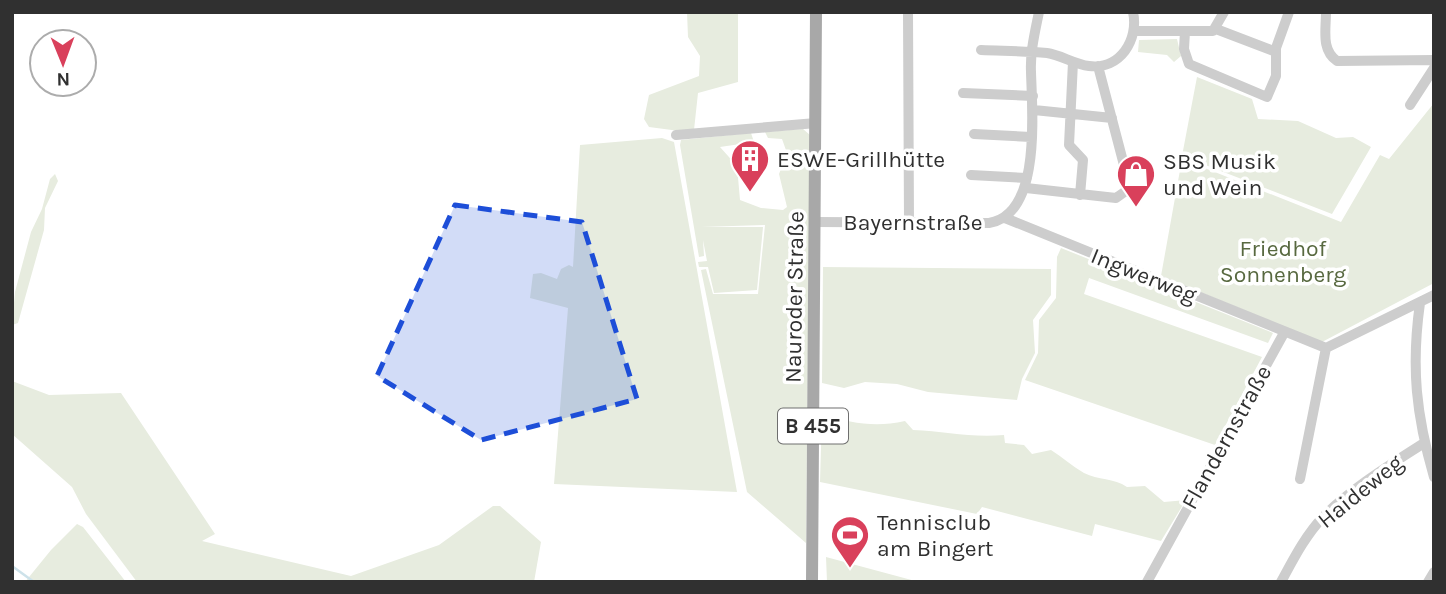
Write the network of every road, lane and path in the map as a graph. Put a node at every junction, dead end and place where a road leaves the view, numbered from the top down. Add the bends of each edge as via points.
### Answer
1 (817, 12) edge
2 (908, 12) edge
3 (1039, 12) edge
4 (1133, 12) edge
5 (1224, 12) edge
6 (1289, 12) edge
7 (1326, 12) edge
8 (1216, 29) junction
9 (1135, 31) junction
10 (1185, 31) junction
11 (981, 50) dead end
12 (1032, 52) junction
13 (1276, 52) junction
14 (1434, 60) edge
15 (1073, 62) junction
16 (1098, 66) junction
17 (1434, 68) edge
18 (963, 93) dead end
19 (1033, 96) junction
20 (1410, 105) dead end
21 (1034, 110) junction
22 (1072, 113) junction
23 (1112, 118) junction
24 (816, 123) junction
25 (974, 134) dead end
26 (676, 135) dead end
27 (1031, 137) junction
28 (971, 175) dead end
29 (1027, 183) junction
30 (1080, 195) junction
31 (1005, 218) junction
32 (816, 222) junction
33 (909, 223) junction
34 (1434, 295) edge
35 (1420, 303) junction
36 (1284, 333) junction
37 (1326, 348) junction
38 (1424, 443) junction
39 (1434, 477) edge
40 (1300, 480) dead end
41 (1434, 572) edge
42 (812, 582) edge
43 (1147, 582) edge
44 (1281, 582) edge
45 (1428, 582) edge

1 - 24 main road, Nauroder Straße / B 455
2 - 33 street
3 - 12 street, Bayernstraße
4 - 9 street
5 - 8 street
6 - 13 street
7 - 14 street via 1327,52 1337,61
8 - 10 street
8 - 13 street
9 - 10 street
9 - 16 street via 1125,51
10 - 13 street via 1188,64 1267,97 1276,76
11 - 12 street
12 - 15 street
12 - 19 street, Bayernstraße
15 - 16 street
15 - 22 street via 1069,82
16 - 23 street
17 - 20 street
18 - 19 street
19 - 21 street, Bayernstraße
21 - 22 street
21 - 27 street, Bayernstraße
22 - 23 street
22 - 30 street via 1069,145 1083,160
23 - 30 street via 1130,188 1116,198
24 - 26 street
24 - 32 main road, Nauroder Straße / B 455
25 - 27 street
27 - 29 street, Bayernstraße
28 - 29 street, Bayernstraße
29 - 30 street
29 - 31 street, Bayernstraße
31 - 33 street, Bayernstraße via 989,223
31 - 36 street, Ingwerweg
32 - 33 street, Bayernstraße
32 - 42 main road, Nauroder Straße / B 455
34 - 35 street
35 - 37 street
35 - 38 street via 1414,385
36 - 37 street
36 - 43 street, Flandernstraße
37 - 40 street
38 - 39 street
38 - 44 street, Haideweg via 1322,518
41 - 45 street

